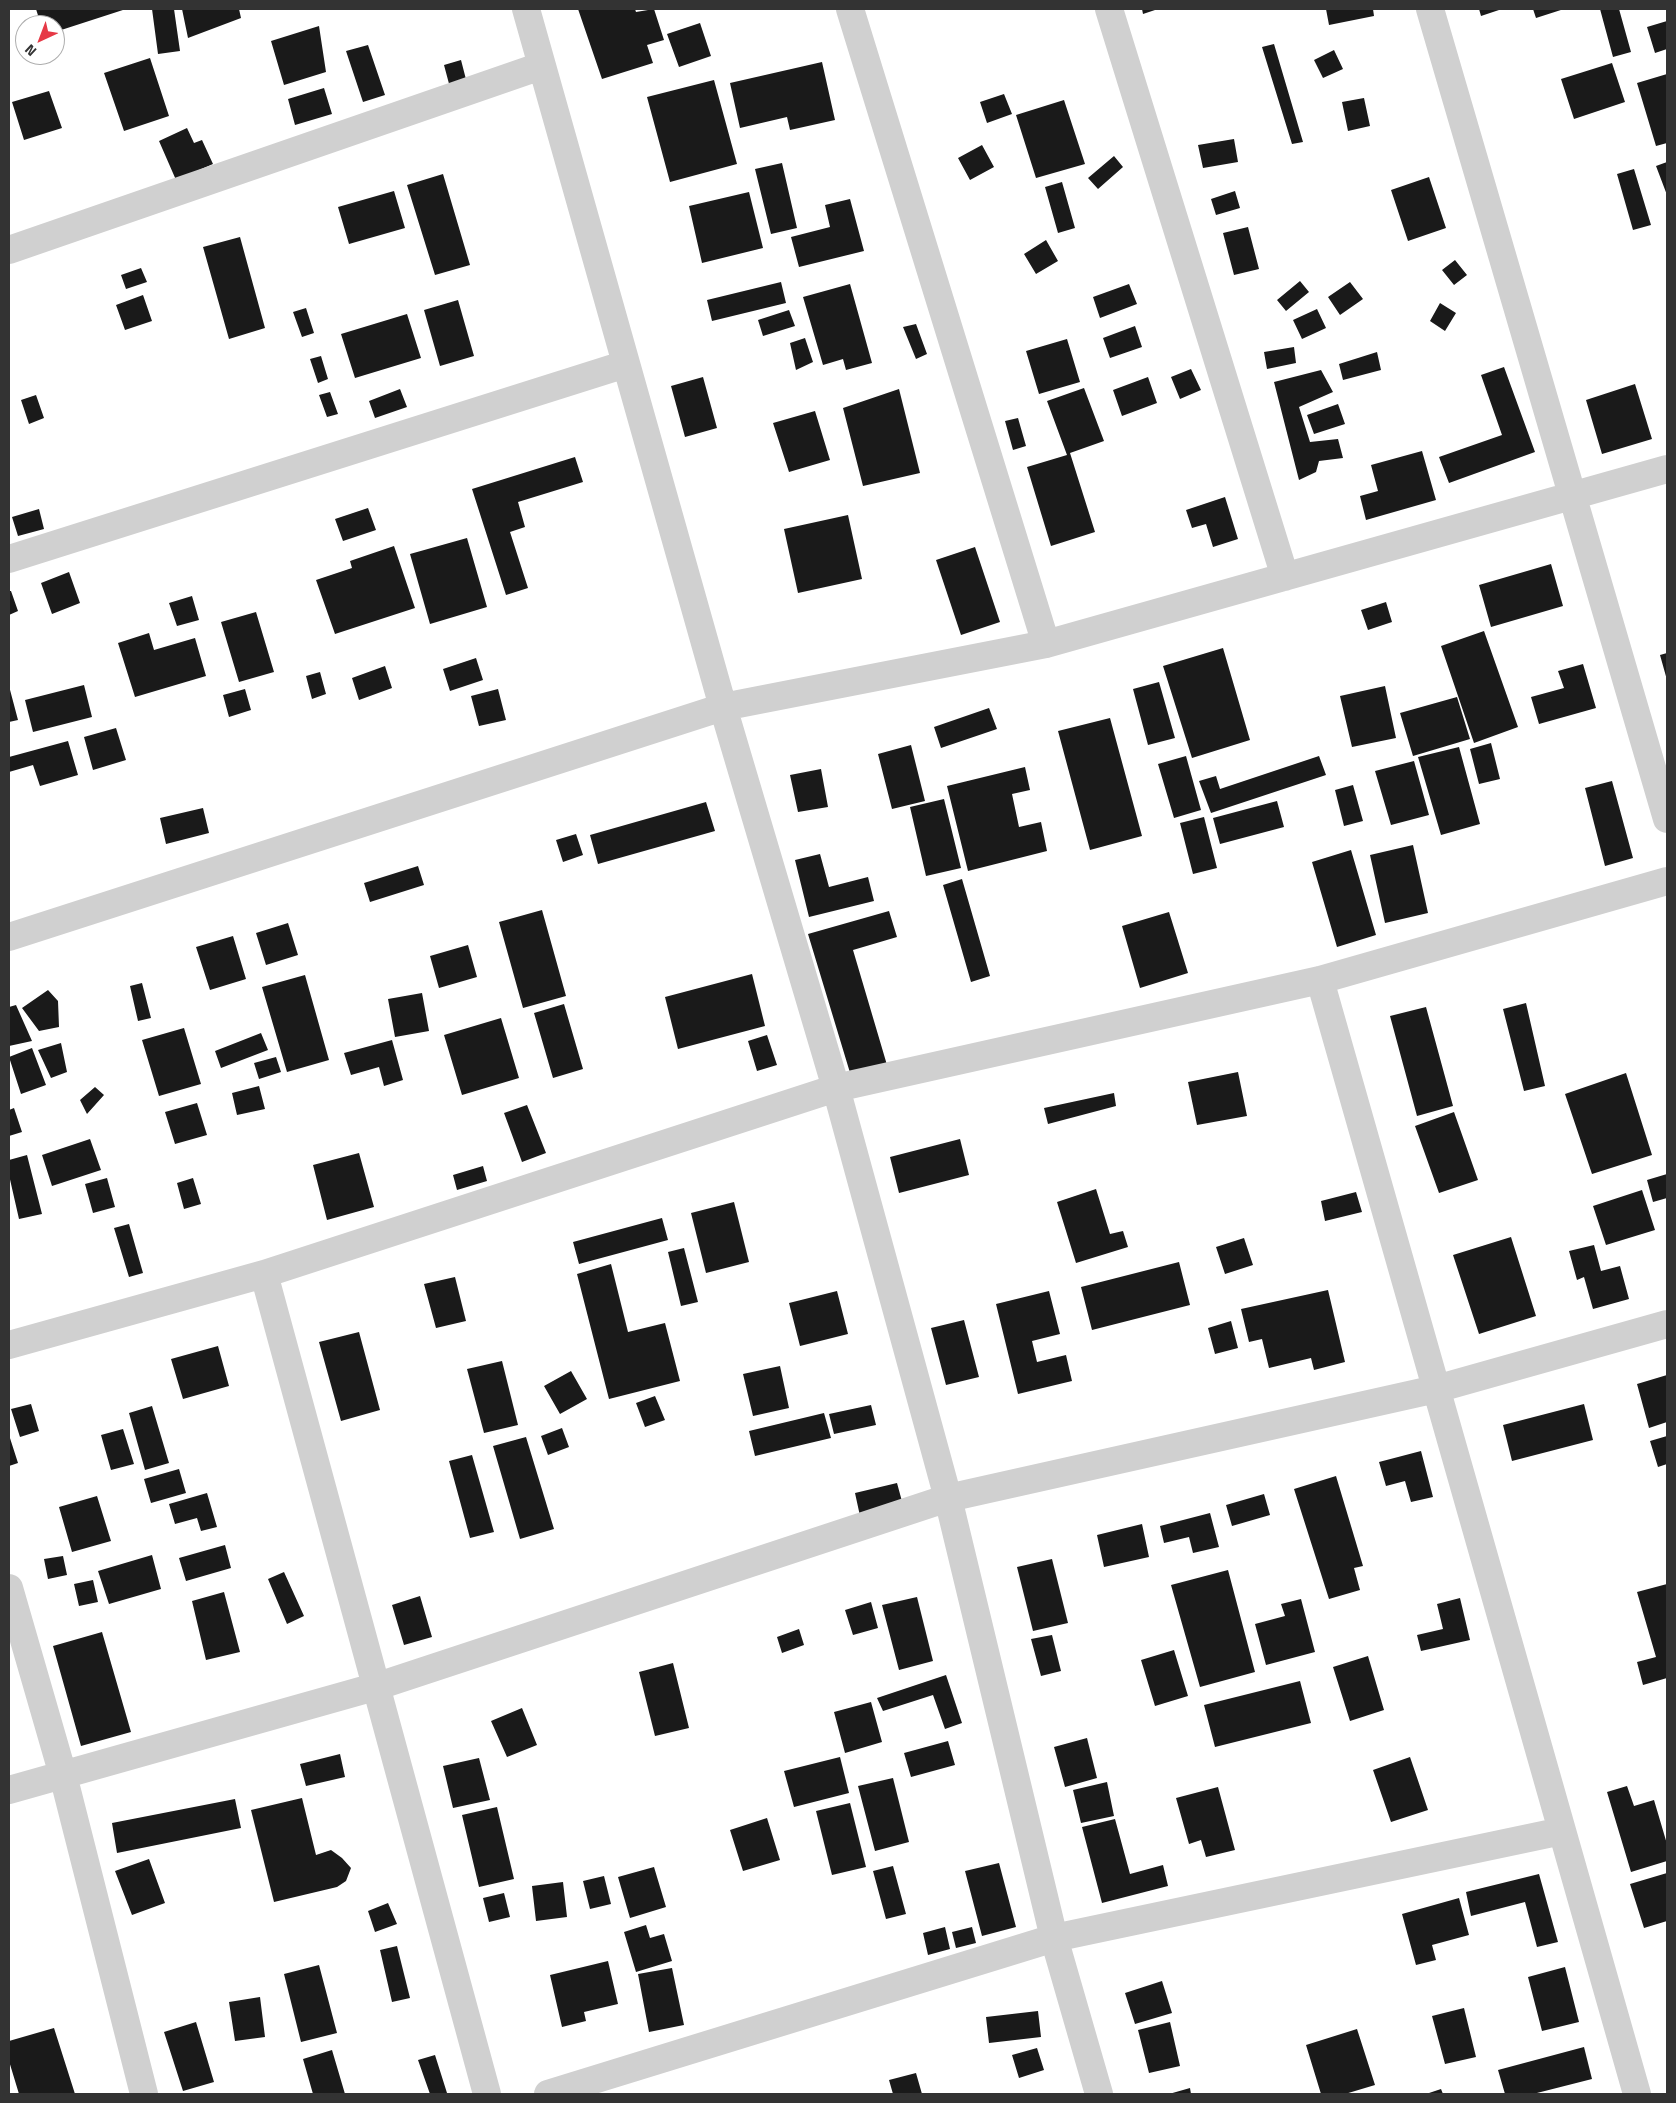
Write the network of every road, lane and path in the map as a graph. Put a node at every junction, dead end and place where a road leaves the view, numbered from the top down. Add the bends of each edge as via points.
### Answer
1 (526, 9) edge
2 (850, 9) edge
3 (1109, 9) edge
4 (1430, 9) edge
5 (541, 66) junction
6 (9, 250) edge
7 (626, 364) junction
8 (1667, 469) edge
9 (1574, 495) junction
10 (9, 559) edge
11 (1285, 577) junction
12 (1046, 644) junction
13 (724, 707) junction
14 (1667, 819) edge
15 (1667, 881) edge
16 (9, 937) edge
17 (1320, 980) junction
18 (836, 1088) junction
19 (264, 1274) junction
20 (1667, 1324) edge
21 (9, 1344) edge
22 (1436, 1389) junction
23 (948, 1498) junction
24 (9, 1588) edge
25 (378, 1686) junction
26 (62, 1775) junction
27 (9, 1790) edge
28 (1562, 1831) junction
29 (1054, 1938) junction
30 (144, 2094) edge
31 (487, 2094) edge
32 (548, 2094) edge
33 (1099, 2094) edge
34 (1637, 2094) edge

1 - 5 street
2 - 12 street
3 - 11 street
4 - 9 street
5 - 6 street
5 - 7 street
7 - 10 street
7 - 13 street
8 - 9 street
9 - 11 street
9 - 14 street
11 - 12 street
12 - 13 street
13 - 16 street
13 - 18 street
15 - 17 street
17 - 18 street
17 - 22 street
18 - 19 street
18 - 23 street
19 - 21 street
19 - 25 street
20 - 22 street
22 - 23 street
22 - 28 street
23 - 25 street
23 - 29 street
24 - 26 street
25 - 26 street
25 - 31 street
26 - 27 street
26 - 30 street
28 - 29 street
28 - 34 street
29 - 32 street
29 - 33 street

